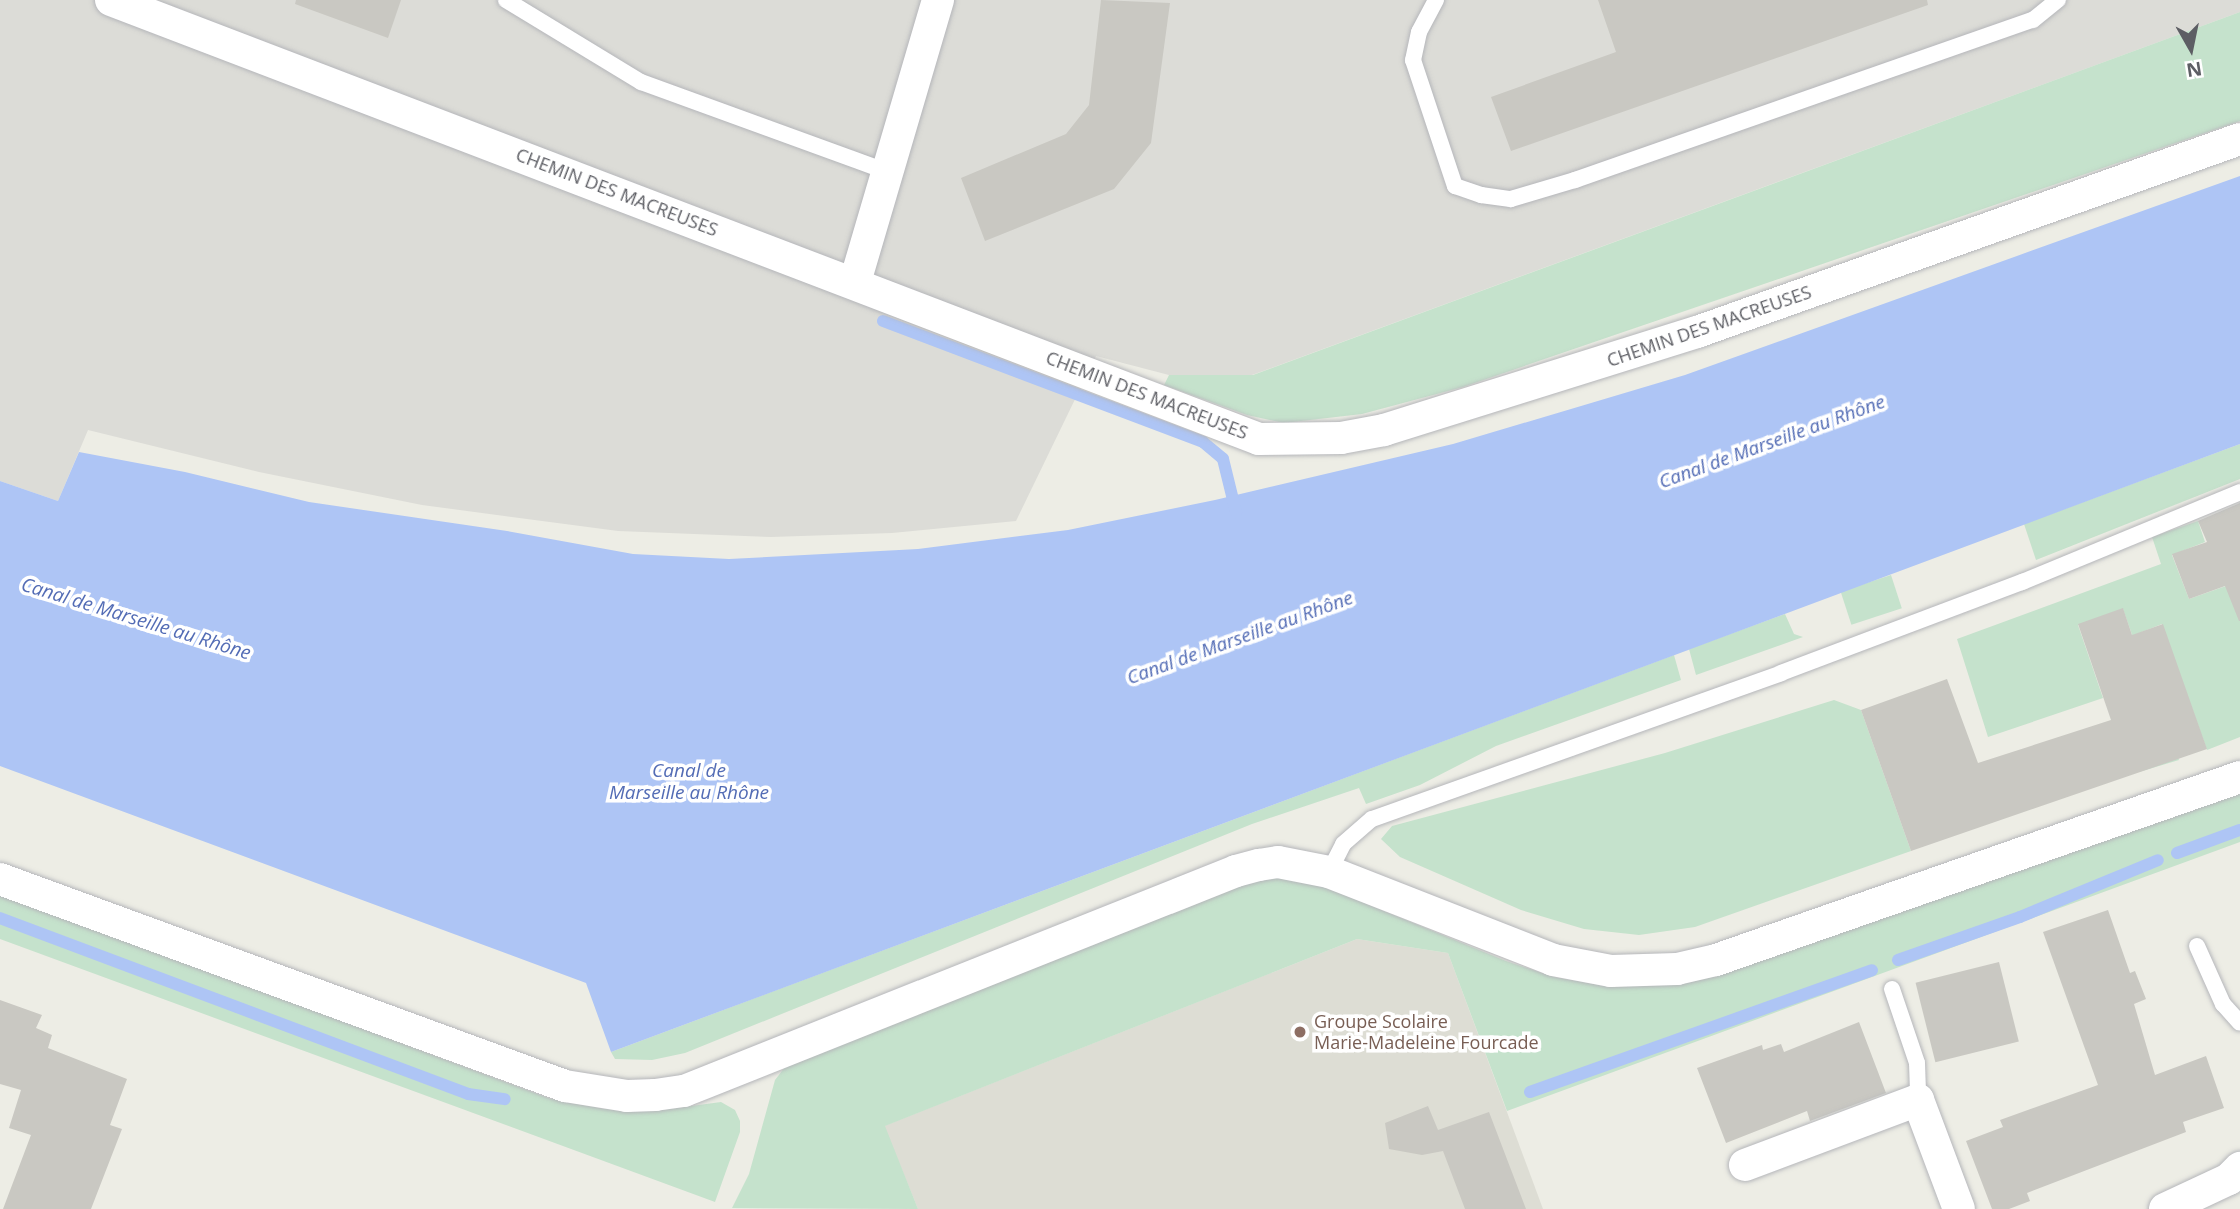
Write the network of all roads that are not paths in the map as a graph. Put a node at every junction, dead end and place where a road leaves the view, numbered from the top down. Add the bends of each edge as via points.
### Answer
1 (111, 0) edge
2 (506, 0) edge
3 (939, 0) edge
4 (1436, 0) edge
5 (2058, 0) edge
6 (2240, 139) edge
7 (888, 172) junction
8 (855, 282) junction
9 (2240, 492) edge
10 (2240, 777) edge
11 (1329, 873) junction
12 (0, 879) edge
13 (2197, 946) dead end
14 (1892, 989) dead end
15 (2240, 1023) edge
16 (1918, 1100) junction
17 (1745, 1165) dead end
18 (2240, 1168) edge
19 (1959, 1209) edge
20 (2165, 1209) edge

1 - 8 street, CHEMIN DES MACREUSES
2 - 7 lane via 640,82
3 - 7 street
4 - 5 lane via 1419,32 1413,60 1455,186 1511,199 2033,20
6 - 8 street, CHEMIN DES MACREUSES via 1697,332 1384,430 1341,438 1259,439
7 - 8 street
9 - 11 lane via 1807,664 1372,819 1343,844
10 - 11 street via 1716,960 1677,969 1612,971 1553,960
11 - 12 street via 1278,862 1236,871 684,1091 627,1096 565,1086
13 - 15 lane via 2223,1004
14 - 16 lane via 1917,1063
16 - 17 street
16 - 19 street
18 - 20 street via 2229,1180

